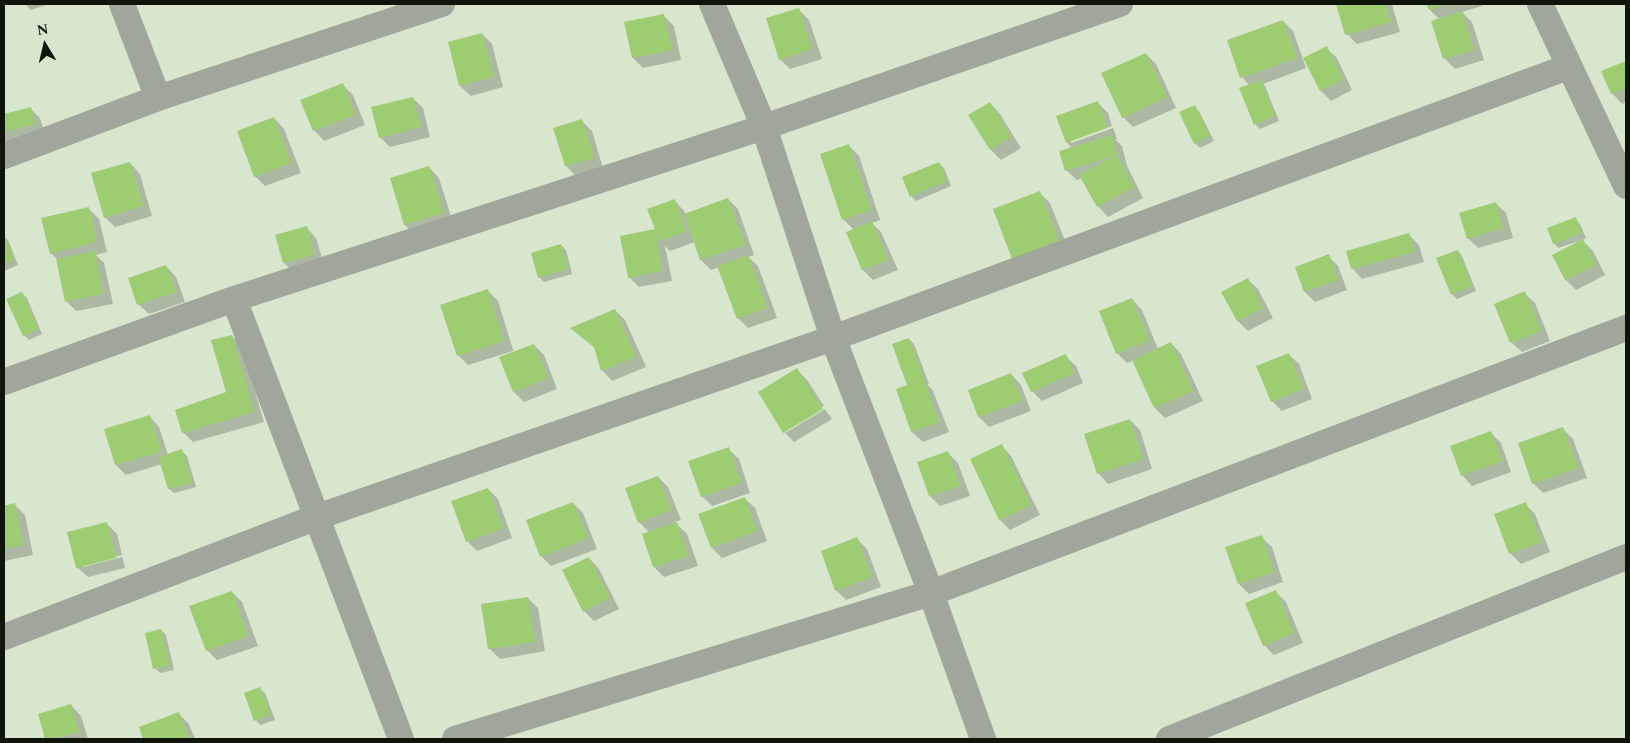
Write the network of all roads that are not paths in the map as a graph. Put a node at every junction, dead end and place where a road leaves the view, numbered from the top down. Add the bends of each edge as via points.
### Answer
1 (122, 4) edge
2 (442, 4) edge
3 (712, 4) edge
4 (1120, 4) edge
5 (1540, 4) edge
6 (1568, 67) junction
7 (158, 98) junction
8 (764, 127) junction
9 (4, 156) edge
10 (1626, 186) edge
11 (234, 299) junction
12 (1626, 328) edge
13 (833, 338) junction
14 (4, 382) edge
15 (317, 517) junction
16 (1626, 557) edge
17 (931, 593) junction
18 (4, 637) edge
19 (401, 739) edge
20 (455, 739) edge
21 (983, 739) edge
22 (1169, 739) edge

1 - 7 street
2 - 7 street
3 - 8 street
4 - 8 street
5 - 6 street
6 - 10 street
6 - 13 street
7 - 9 street
8 - 11 street
8 - 13 street
11 - 14 street
11 - 15 street
12 - 17 street
13 - 15 street
13 - 17 street
15 - 18 street
15 - 19 street
16 - 22 street
17 - 20 street
17 - 21 street

